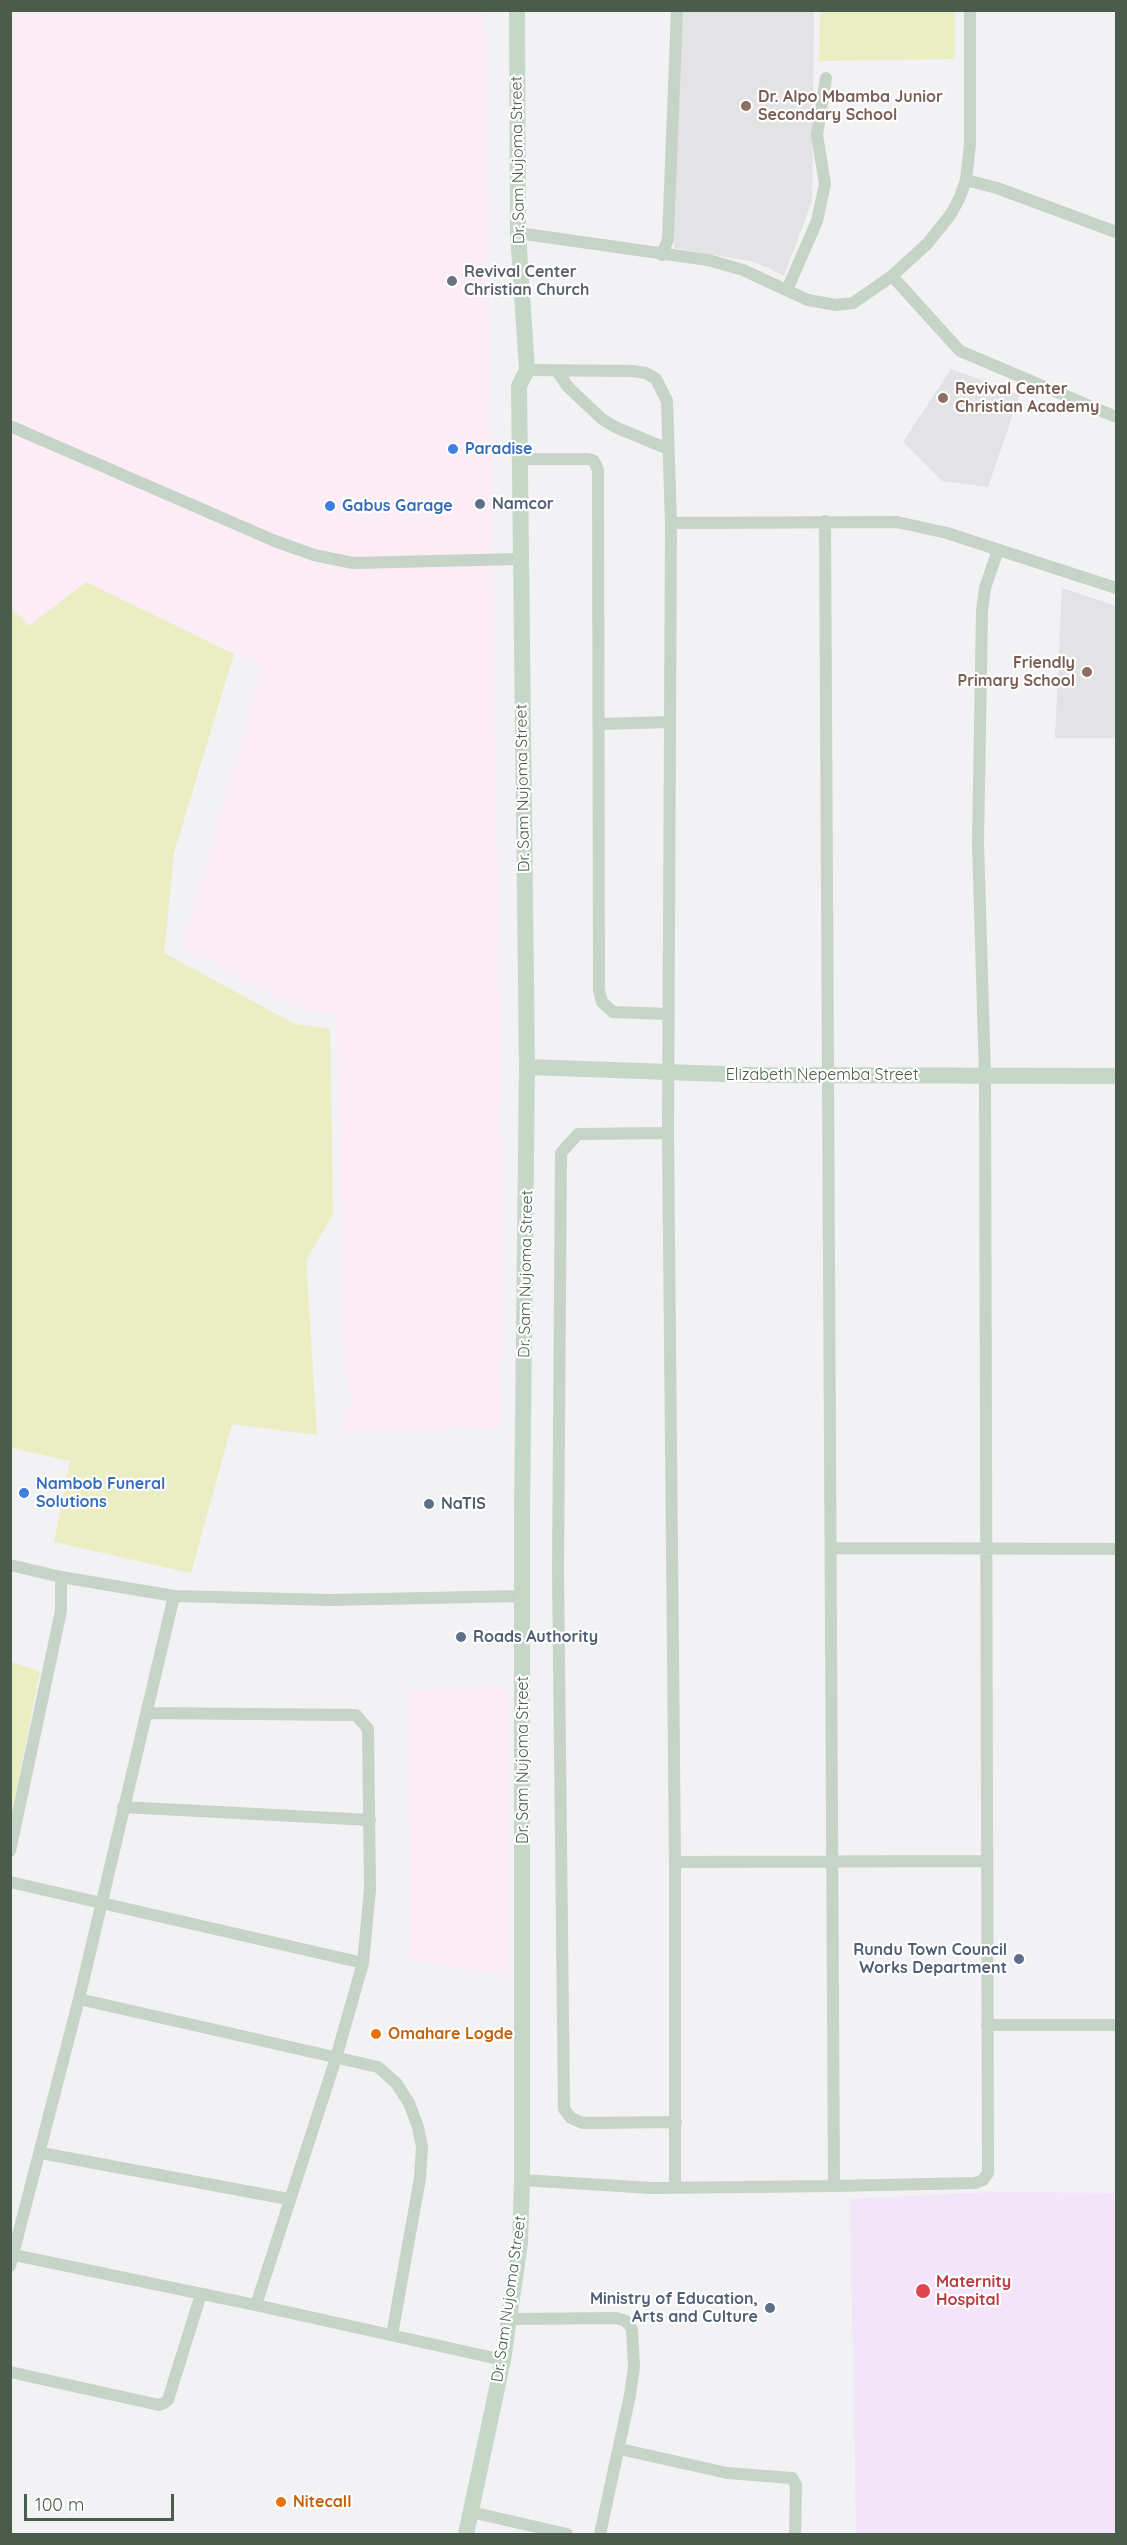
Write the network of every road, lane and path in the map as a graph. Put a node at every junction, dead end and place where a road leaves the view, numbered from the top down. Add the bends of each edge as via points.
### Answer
1 (517, 10) edge
2 (677, 10) edge
3 (970, 10) edge
4 (826, 78) dead end
5 (966, 180) junction
6 (1116, 232) edge
7 (518, 233) junction
8 (662, 255) junction
9 (892, 276) junction
10 (787, 290) junction
11 (527, 370) junction
12 (557, 371) junction
13 (1116, 417) edge
14 (10, 426) edge
15 (669, 448) junction
16 (519, 459) junction
17 (825, 521) junction
18 (671, 523) junction
19 (998, 550) junction
20 (520, 559) junction
21 (1116, 588) edge
22 (669, 722) junction
23 (599, 724) junction
24 (669, 1014) junction
25 (527, 1067) junction
26 (669, 1072) junction
27 (829, 1075) junction
28 (985, 1075) junction
29 (1116, 1076) edge
30 (668, 1133) junction
31 (831, 1548) junction
32 (984, 1548) junction
33 (1116, 1549) edge
34 (10, 1565) edge
35 (61, 1577) junction
36 (174, 1596) junction
37 (523, 1596) junction
38 (146, 1713) junction
39 (123, 1807) junction
40 (370, 1820) junction
41 (10, 1851) edge
42 (831, 1861) junction
43 (986, 1861) junction
44 (675, 1862) junction
45 (10, 1882) edge
46 (100, 1903) junction
47 (363, 1963) junction
48 (79, 1999) junction
49 (987, 2025) junction
50 (1116, 2025) edge
51 (336, 2058) junction
52 (676, 2122) junction
53 (41, 2153) junction
54 (522, 2180) junction
55 (834, 2186) junction
56 (675, 2187) junction
57 (288, 2199) junction
58 (11, 2258) edge
59 (201, 2294) junction
60 (256, 2305) junction
61 (509, 2319) junction
62 (392, 2335) junction
63 (503, 2360) junction
64 (10, 2372) edge
65 (620, 2449) junction
66 (471, 2512) junction
67 (466, 2535) edge
68 (567, 2535) edge
69 (600, 2535) edge
70 (795, 2535) edge

1 - 7 street, Dr. Sam Nujoma Street
2 - 8 street via 668,239
3 - 5 street via 970,145
4 - 10 street via 817,135 825,184 817,221
5 - 6 street
5 - 9 street via 940,230
7 - 8 street
7 - 11 street, Dr. Sam Nujoma Street
8 - 10 street via 728,264
9 - 10 street via 853,303 823,304
9 - 13 street via 960,351
11 - 12 street
11 - 16 street, Dr. Sam Nujoma Street via 519,386
12 - 15 street via 602,419
12 - 15 street via 633,371 656,379 667,401
14 - 20 street via 314,555 353,563
15 - 18 street
16 - 20 street, Dr. Sam Nujoma Street
16 - 23 street via 589,459 598,470
17 - 18 street
17 - 19 street via 920,525
17 - 27 street
18 - 22 street
19 - 21 street
19 - 28 street via 982,611 978,843
20 - 25 street, Dr. Sam Nujoma Street
22 - 23 street
22 - 24 street
23 - 24 street via 599,990 602,1002 613,1012
24 - 26 street
25 - 26 street, Elizabeth Nepemba Street
25 - 37 street, Dr. Sam Nujoma Street
26 - 27 street, Elizabeth Nepemba Street
26 - 30 street
27 - 28 street, Elizabeth Nepemba Street
27 - 31 street
28 - 29 street, Elizabeth Nepemba Street
28 - 32 street
30 - 44 street
30 - 52 street via 578,1134 561,1153 558,1571 564,2109 571,2118 583,2122
31 - 32 street
31 - 42 street
32 - 33 street
32 - 43 street
34 - 35 street
35 - 36 street
35 - 41 street via 61,1611
36 - 37 street via 330,1600
36 - 38 street
37 - 54 street, Dr. Sam Nujoma Street
38 - 39 street
38 - 40 street via 356,1716 368,1729
39 - 40 street
39 - 46 street
40 - 47 street via 370,1889
42 - 43 street
42 - 44 street
42 - 55 street
43 - 49 street
44 - 52 street
45 - 46 street
46 - 47 street
46 - 48 street
47 - 51 street
48 - 51 street
48 - 53 street
49 - 50 street
49 - 55 street via 988,2173 983,2180
51 - 57 street
51 - 62 street via 378,2067 396,2083 409,2103 422,2146 420,2178
52 - 56 street
53 - 57 street
53 - 58 street
54 - 56 street
54 - 61 street, Dr. Sam Nujoma Street via 520,2242
55 - 56 street
57 - 60 street
58 - 59 street
59 - 60 street
59 - 64 street via 164,2403
60 - 62 street
61 - 63 street, Dr. Sam Nujoma Street
61 - 65 street via 626,2321 632,2329 634,2367
62 - 63 street
63 - 66 street, Dr. Sam Nujoma Street
65 - 69 street
65 - 70 street via 727,2473 792,2478 796,2485
66 - 67 street, Dr. Sam Nujoma Street
66 - 68 street

